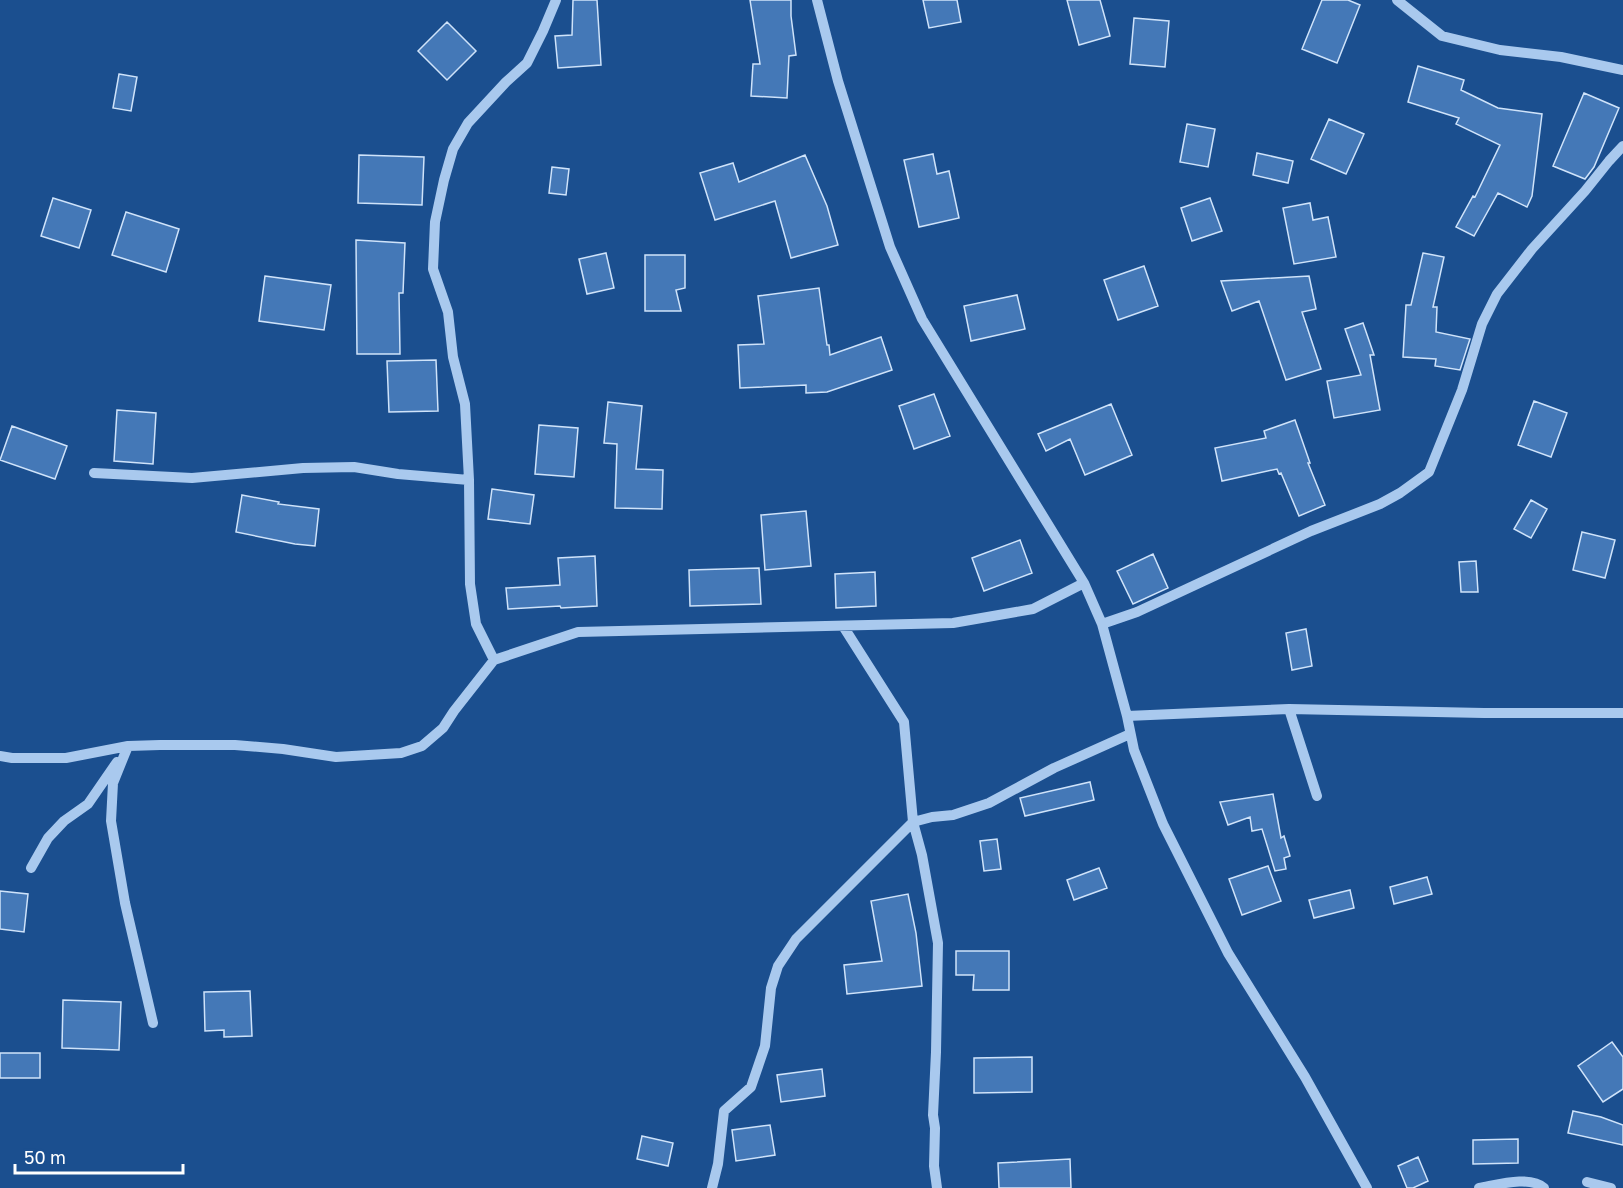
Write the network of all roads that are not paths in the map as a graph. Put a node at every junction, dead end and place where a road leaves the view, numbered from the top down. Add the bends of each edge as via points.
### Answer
1 (556, 0) edge
2 (817, 0) edge
3 (1397, 0) edge
4 (1623, 70) edge
5 (1623, 146) edge
6 (94, 473) dead end
7 (469, 480) junction
8 (1084, 583) junction
9 (1102, 624) junction
10 (843, 626) junction
11 (494, 660) junction
12 (1289, 709) junction
13 (1623, 713) edge
14 (1127, 716) junction
15 (1130, 734) junction
16 (128, 746) junction
17 (0, 756) edge
18 (1317, 796) dead end
19 (913, 822) junction
20 (31, 868) dead end
21 (153, 1023) dead end
22 (1587, 1182) dead end
23 (712, 1188) edge
24 (937, 1188) edge
25 (1367, 1188) edge
26 (1479, 1188) edge
27 (1544, 1188) edge
28 (1611, 1188) edge

1 - 7 street via 527,63 468,123 453,149 435,222 434,269 448,312 453,357 465,404
2 - 8 street via 890,247 922,319
3 - 4 street via 1442,36 1500,50
5 - 9 street via 1497,294 1482,324 1462,390 1429,472 1380,504
6 - 7 street via 192,478 354,467
7 - 11 street via 470,584 476,624
8 - 9 street
8 - 10 street via 1033,609 952,623
9 - 14 street
10 - 11 street via 578,632
10 - 19 street via 904,722
11 - 16 street via 443,728 422,746 401,753 336,757 235,745
12 - 13 street
12 - 14 street
12 - 18 street
14 - 15 street
15 - 19 street via 988,803 953,815
15 - 25 street via 1163,824 1228,953 1305,1077
16 - 17 street via 66,758
16 - 20 street via 88,804 48,838
16 - 21 street via 113,783 111,821
19 - 23 street via 796,939 778,966 771,988 765,1046 751,1087 724,1111
19 - 24 street via 938,943 933,1115
22 - 28 street
26 - 27 street via 1528,1180

